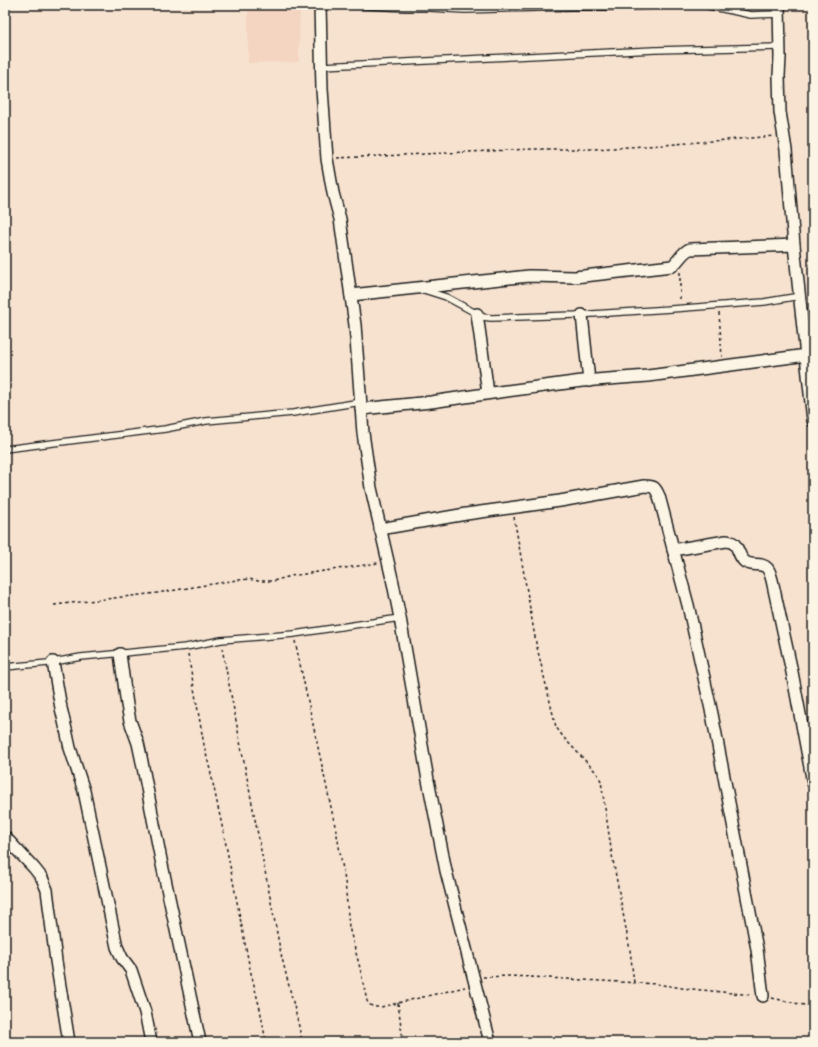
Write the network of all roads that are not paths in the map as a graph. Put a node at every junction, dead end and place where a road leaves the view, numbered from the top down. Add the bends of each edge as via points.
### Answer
1 (320, 5) edge
2 (352, 5) edge
3 (676, 5) edge
4 (704, 5) edge
5 (779, 10) edge
6 (780, 47) junction
7 (322, 66) junction
8 (794, 245) junction
9 (418, 288) junction
10 (351, 295) junction
11 (800, 296) junction
12 (477, 314) junction
13 (582, 315) junction
14 (806, 355) junction
15 (589, 381) junction
16 (488, 393) junction
17 (361, 406) junction
18 (813, 421) edge
19 (5, 449) edge
20 (380, 529) junction
21 (673, 550) junction
22 (400, 618) junction
23 (120, 654) junction
24 (53, 662) junction
25 (5, 667) edge
26 (813, 783) edge
27 (5, 837) edge
28 (763, 996) road end
29 (69, 1042) edge
30 (151, 1042) edge
31 (200, 1042) edge
32 (490, 1042) edge

1 - 7 street
2 - 3 lane via 465,10
4 - 5 lane via 751,15
5 - 6 street
6 - 7 lane via 655,50
6 - 8 street via 780,112 788,165
7 - 10 street via 327,159 340,219
8 - 9 street via 690,249 672,266 575,277 529,276
8 - 11 street
9 - 10 street
9 - 12 lane
10 - 17 street
11 - 13 lane via 764,302
11 - 14 street
12 - 13 lane via 491,318
12 - 16 street
13 - 15 street
14 - 15 street via 648,376
14 - 18 street
15 - 16 street
16 - 17 street via 431,402
17 - 19 lane via 206,421
17 - 20 street via 366,458
20 - 21 street via 653,486 659,496
20 - 22 street
21 - 26 street via 732,542 746,562 767,567 792,672
21 - 28 street via 712,714
22 - 23 lane via 294,634 221,640 186,647
22 - 32 street via 446,871
23 - 24 lane
23 - 31 street via 130,721 138,743
24 - 25 lane
24 - 30 street via 61,708 70,748 84,791 117,948 131,970 145,1012
27 - 29 street via 42,878 47,890

